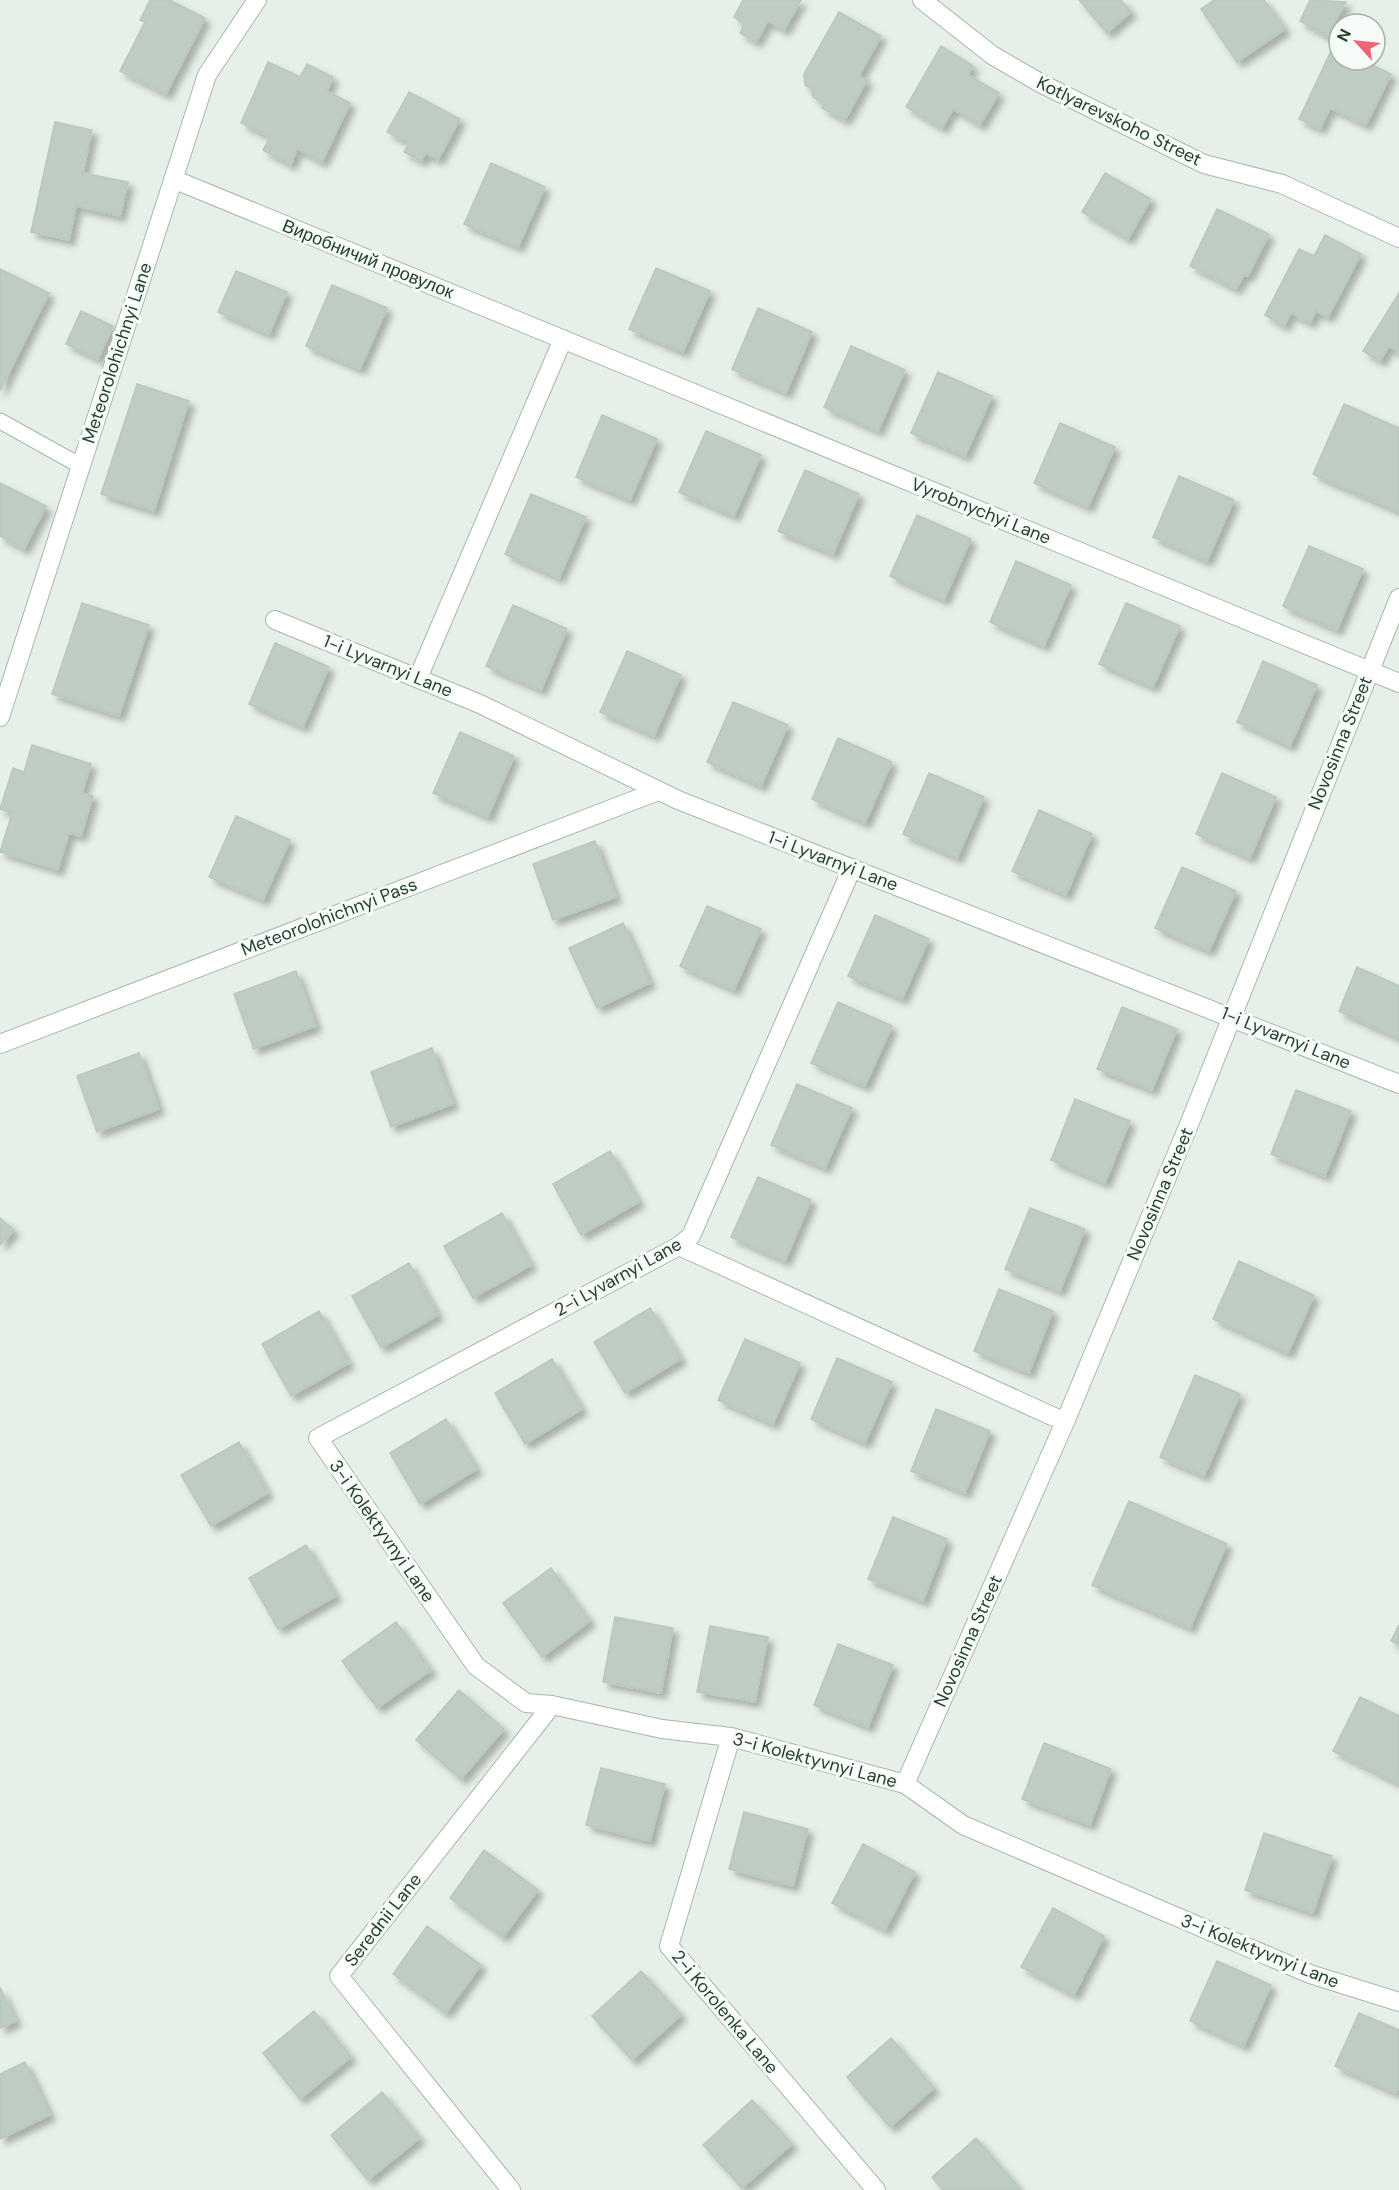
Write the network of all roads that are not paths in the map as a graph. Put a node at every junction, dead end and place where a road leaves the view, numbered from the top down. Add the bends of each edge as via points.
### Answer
1 (257, 0) edge
2 (922, 0) edge
3 (173, 179) junction
4 (1399, 238) edge
5 (563, 339) junction
6 (0, 422) edge
7 (81, 466) junction
8 (1399, 598) edge
9 (275, 621) dead end
10 (1369, 670) junction
11 (418, 678) junction
12 (1399, 682) edge
13 (0, 717) edge
14 (658, 790) junction
15 (852, 868) junction
16 (1232, 1017) junction
17 (0, 1044) edge
18 (1399, 1084) edge
19 (679, 1246) junction
20 (1065, 1422) junction
21 (318, 1438) joint
22 (552, 1706) junction
23 (731, 1737) junction
24 (905, 1784) junction
25 (1399, 2002) edge
26 (511, 2190) edge
27 (876, 2190) edge

1 - 3 street, Meteorolohichnyi Lane via 207,75
2 - 4 street, Kotlyarevskoho Street via 992,55 1042,84 1204,164 1282,184
3 - 5 street, Виробничий провулок
3 - 7 street, Meteorolohichnyi Lane
5 - 10 street, Vyrobnychyi Lane
5 - 11 street
6 - 7 lane
7 - 13 street, Meteorolohichnyi Lane
8 - 10 street, Novosinna Street
9 - 11 street, 1-i Lyvarnyi Lane
10 - 12 street, Vyrobnychyi Lane
10 - 16 street, Novosinna Street
11 - 14 street, 1-i Lyvarnyi Lane
14 - 15 street, 1-i Lyvarnyi Lane
14 - 17 street, Meteorolohichnyi Pass
15 - 16 street, 1-i Lyvarnyi Lane
15 - 19 street, 2-i Lyvarnyi Lane via 691,1236
16 - 18 street, 1-i Lyvarnyi Lane
16 - 20 street, Novosinna Street
19 - 20 street
19 - 21 street, 2-i Lyvarnyi Lane
20 - 24 street, Novosinna Street
21 - 22 street, 3-i Kolektyvnyi Lane via 476,1666 526,1703
22 - 23 street, 3-i Kolektyvnyi Lane via 662,1729
22 - 26 street, Serednii Lane via 339,1976
23 - 24 street, 3-i Kolektyvnyi Lane
23 - 27 street, 2-i Korolenka Lane via 669,1946
24 - 25 street, 3-i Kolektyvnyi Lane via 963,1825 1310,1974

